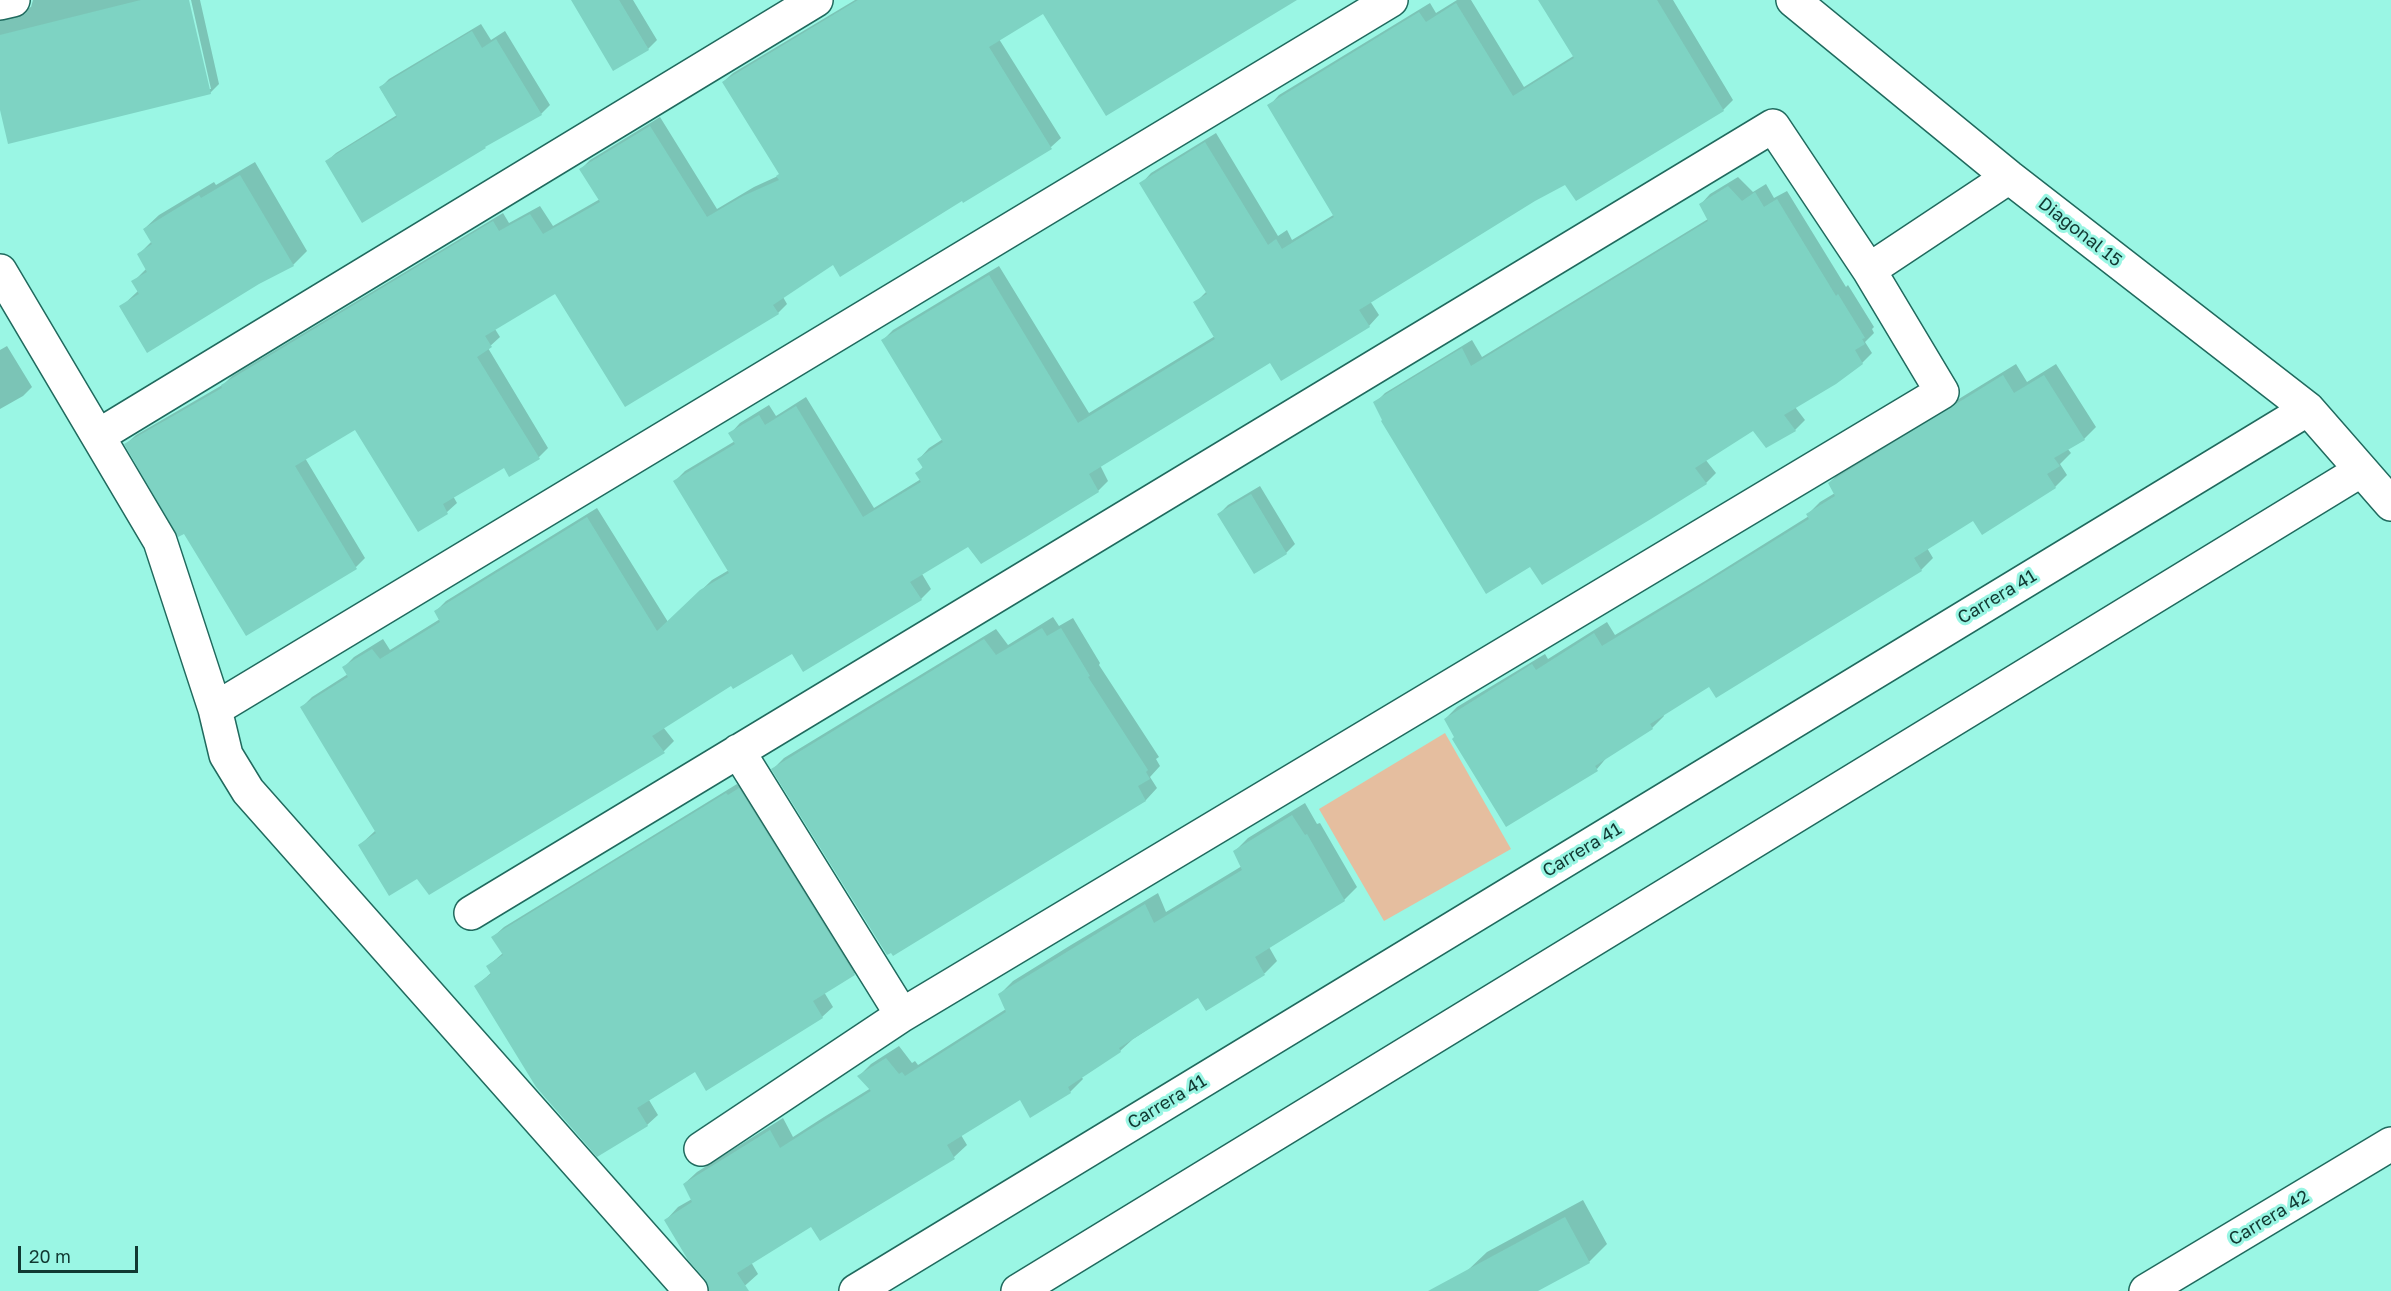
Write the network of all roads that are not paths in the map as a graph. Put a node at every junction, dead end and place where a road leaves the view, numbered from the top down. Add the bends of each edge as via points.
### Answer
1 (13, 0) edge
2 (816, 0) edge
3 (1391, 0) edge
4 (1793, 0) edge
5 (0, 3) edge
6 (781, 9) edge
7 (2009, 177) junction
8 (1869, 270) junction
9 (0, 271) edge
10 (2307, 409) junction
11 (98, 436) junction
12 (2360, 471) junction
13 (2391, 504) edge
14 (215, 709) junction
15 (738, 751) junction
16 (471, 913) dead end
17 (902, 1015) junction
18 (2391, 1144) edge
19 (701, 1149) dead end
20 (691, 1291) edge
21 (856, 1291) edge
22 (1018, 1291) edge
23 (2146, 1291) edge

1 - 5 street
2 - 6 street
3 - 14 street
4 - 7 street, Diagonal 15
6 - 11 street
7 - 8 street
7 - 10 street, Diagonal 15
8 - 15 street via 1773,126
8 - 17 street via 1942,392
9 - 11 street
10 - 12 street, Diagonal 15
10 - 21 street, Carrera 41
11 - 14 street via 160,541
12 - 13 street, Diagonal 15
12 - 22 street
14 - 20 street via 226,755 248,791
15 - 16 street
15 - 17 street
17 - 19 street
18 - 23 street, Carrera 42

